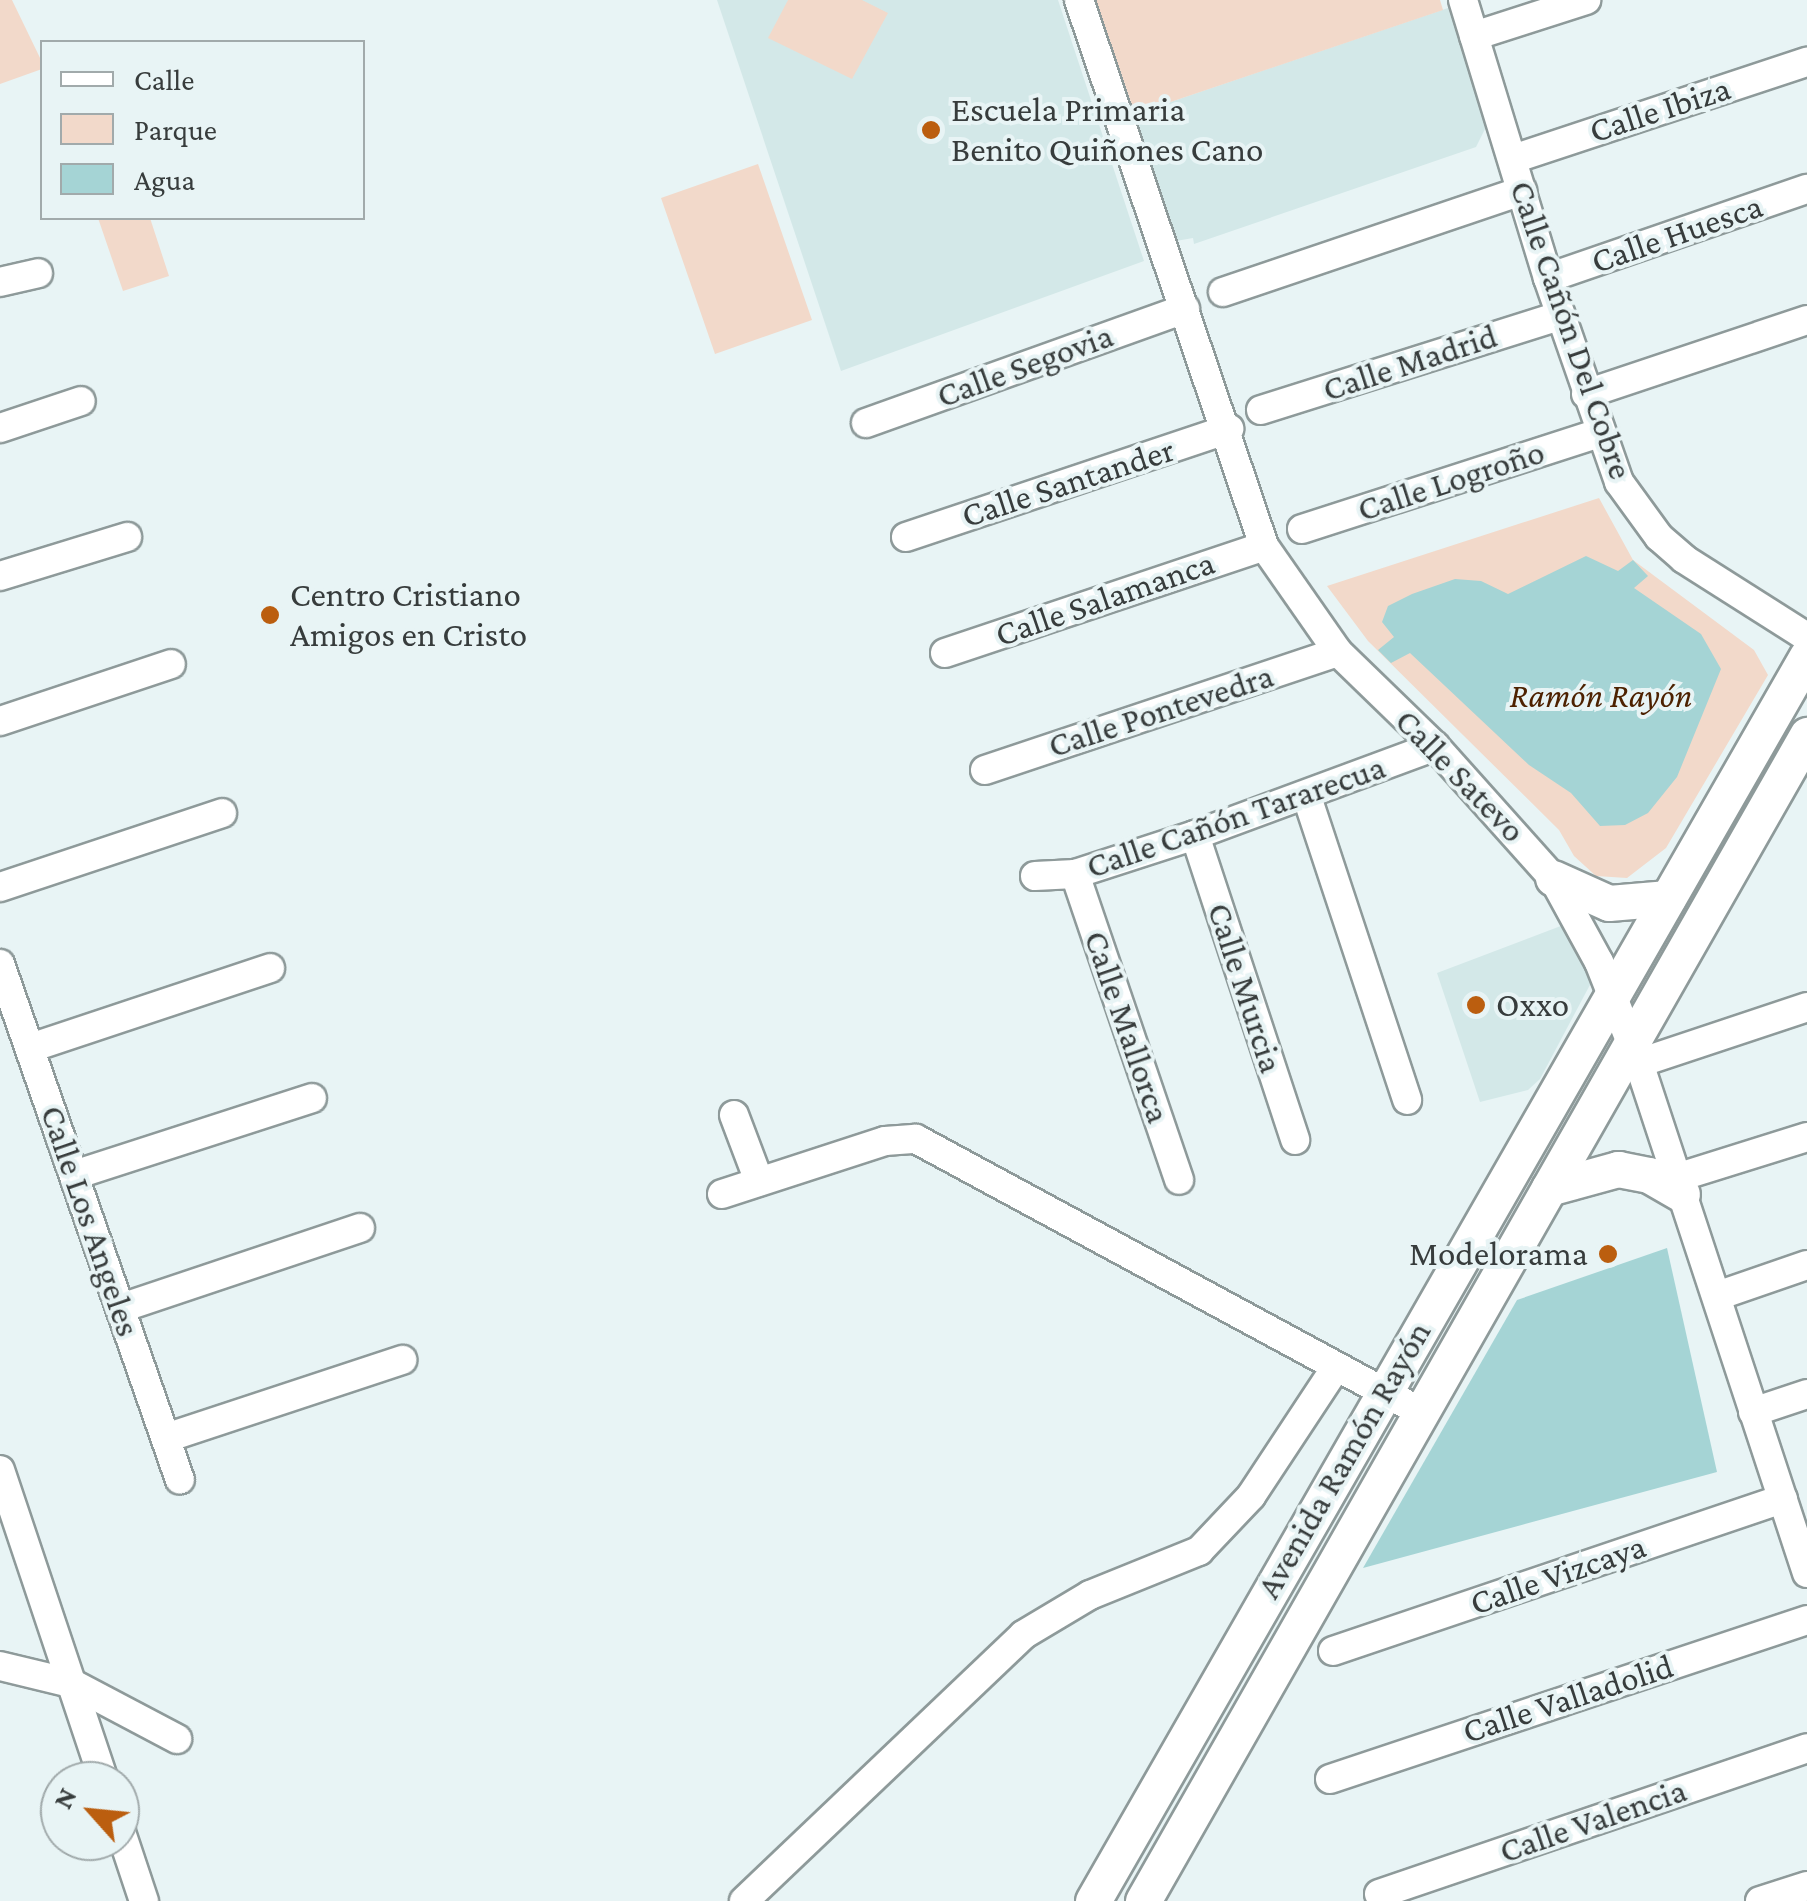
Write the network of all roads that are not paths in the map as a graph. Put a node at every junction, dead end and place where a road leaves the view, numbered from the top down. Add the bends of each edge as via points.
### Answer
1 (1079, 0) edge
2 (1463, 0) edge
3 (1586, 0) edge
4 (1474, 36) junction
5 (1807, 62) edge
6 (1513, 159) junction
7 (1807, 190) edge
8 (1522, 191) junction
9 (38, 272) dead end
10 (1548, 278) junction
11 (0, 282) edge
12 (1223, 292) dead end
13 (1184, 310) junction
14 (1560, 316) junction
15 (1807, 320) edge
16 (1586, 394) junction
17 (82, 401) dead end
18 (1261, 410) dead end
19 (866, 423) dead end
20 (0, 428) edge
21 (1229, 429) junction
22 (1600, 432) junction
23 (1302, 529) dead end
24 (127, 537) dead end
25 (906, 537) dead end
26 (1264, 546) junction
27 (0, 576) edge
28 (1807, 637) edge
29 (1338, 652) junction
30 (946, 653) dead end
31 (1807, 656) edge
32 (170, 664) dead end
33 (0, 721) edge
34 (1807, 736) edge
35 (1436, 746) junction
36 (984, 770) dead end
37 (1307, 797) junction
38 (222, 813) dead end
39 (1195, 835) junction
40 (1074, 874) junction
41 (1035, 876) dead end
42 (1553, 878) junction
43 (0, 888) edge
44 (1668, 898) junction
45 (0, 964) edge
46 (270, 968) dead end
47 (1613, 992) junction
48 (1807, 1007) edge
49 (30, 1048) junction
50 (1635, 1053) junction
51 (312, 1098) dead end
52 (1407, 1100) dead end
53 (734, 1115) dead end
54 (1807, 1137) edge
55 (1295, 1140) dead end
56 (74, 1175) junction
57 (1179, 1180) dead end
58 (759, 1181) junction
59 (1679, 1186) junction
60 (1549, 1188) junction
61 (722, 1194) dead end
62 (360, 1228) dead end
63 (1807, 1265) edge
64 (1717, 1296) junction
65 (120, 1308) junction
66 (402, 1360) dead end
67 (1336, 1367) junction
68 (1384, 1392) junction
69 (1807, 1394) edge
70 (1421, 1412) junction
71 (1753, 1412) junction
72 (166, 1438) junction
73 (0, 1470) edge
74 (180, 1480) dead end
75 (1782, 1500) junction
76 (1802, 1537) edge
77 (1807, 1573) edge
78 (1807, 1620) edge
79 (1333, 1651) dead end
80 (0, 1666) edge
81 (70, 1683) junction
82 (177, 1739) dead end
83 (1807, 1748) edge
84 (97, 1761) edge
85 (1330, 1779) dead end
86 (130, 1861) edge
87 (1807, 1886) edge
88 (1379, 1894) dead end
89 (141, 1899) edge
90 (744, 1901) edge
91 (1093, 1901) edge
92 (1143, 1901) edge
93 (1760, 1901) edge

1 - 13 street, Calle Satevo
2 - 4 street, Calle Cañón Del Cobre
3 - 4 street
4 - 6 street, Calle Cañón Del Cobre
5 - 6 street, Calle Ibiza
6 - 8 street, Calle Cañón Del Cobre
7 - 10 street, Calle Huesca
8 - 10 street, Calle Cañón Del Cobre
8 - 12 street
9 - 11 street
10 - 14 street, Calle Cañón Del Cobre
13 - 19 street, Calle Segovia
13 - 21 street, Calle Satevo
14 - 16 street, Calle Cañón Del Cobre
14 - 18 street, Calle Madrid
15 - 16 street
16 - 22 street, Calle Cañón Del Cobre
17 - 20 street
21 - 25 street, Calle Santander
21 - 26 street, Calle Satevo
22 - 23 street, Calle Logroño
22 - 28 street, Calle Cañón Del Cobre via 1619,482 1658,537 1722,587
24 - 27 street
26 - 29 street, Calle Satevo
26 - 30 street, Calle Salamanca
29 - 35 street, Calle Satevo
29 - 36 street, Calle Pontevedra
31 - 44 main road, Avenida Ramón Rayón
32 - 33 street
34 - 50 main road, Avenida Ramón Rayón
35 - 37 street, Calle Cañón Tararecua
35 - 42 street, Calle Satevo
37 - 39 street, Calle Cañón Tararecua
37 - 52 street
38 - 43 street
39 - 40 street, Calle Cañón Tararecua
39 - 55 street, Calle Murcia
40 - 41 street, Calle Cañón Tararecua
40 - 57 street, Calle Mallorca
42 - 44 main road via 1609,903
42 - 47 street, Calle Satevo
44 - 47 main road, Avenida Ramón Rayón
45 - 49 street, Calle Los Angeles
46 - 49 street
47 - 50 street, Calle Satevo
47 - 68 main road, Avenida Ramón Rayón
48 - 50 street
49 - 56 street, Calle Los Angeles
50 - 59 street, Calle Satevo
50 - 60 main road, Avenida Ramón Rayón
51 - 56 street
53 - 58 street
54 - 59 street
56 - 65 street, Calle Los Angeles
58 - 61 street
58 - 67 street via 885,1141 916,1139
59 - 60 main road via 1618,1169
59 - 64 street, Calle Satevo
60 - 70 main road, Avenida Ramón Rayón
62 - 65 street
63 - 64 street
64 - 71 street, Calle Satevo
65 - 72 street, Calle Los Angeles
66 - 72 street
67 - 68 street
67 - 90 street via 1251,1496 1212,1538 1169,1568 1090,1595 1023,1634
68 - 70 street
68 - 91 main road, Avenida Ramón Rayón
69 - 71 street
70 - 92 main road, Avenida Ramón Rayón
71 - 75 street, Calle Satevo
72 - 74 street, Calle Los Angeles
73 - 81 street
75 - 76 street, Calle Satevo
75 - 79 street, Calle Vizcaya
76 - 77 street, Calle Satevo
78 - 85 street, Calle Valladolid
80 - 81 street
81 - 82 street
81 - 84 street
83 - 88 street, Calle Valencia
86 - 89 street
87 - 93 street

